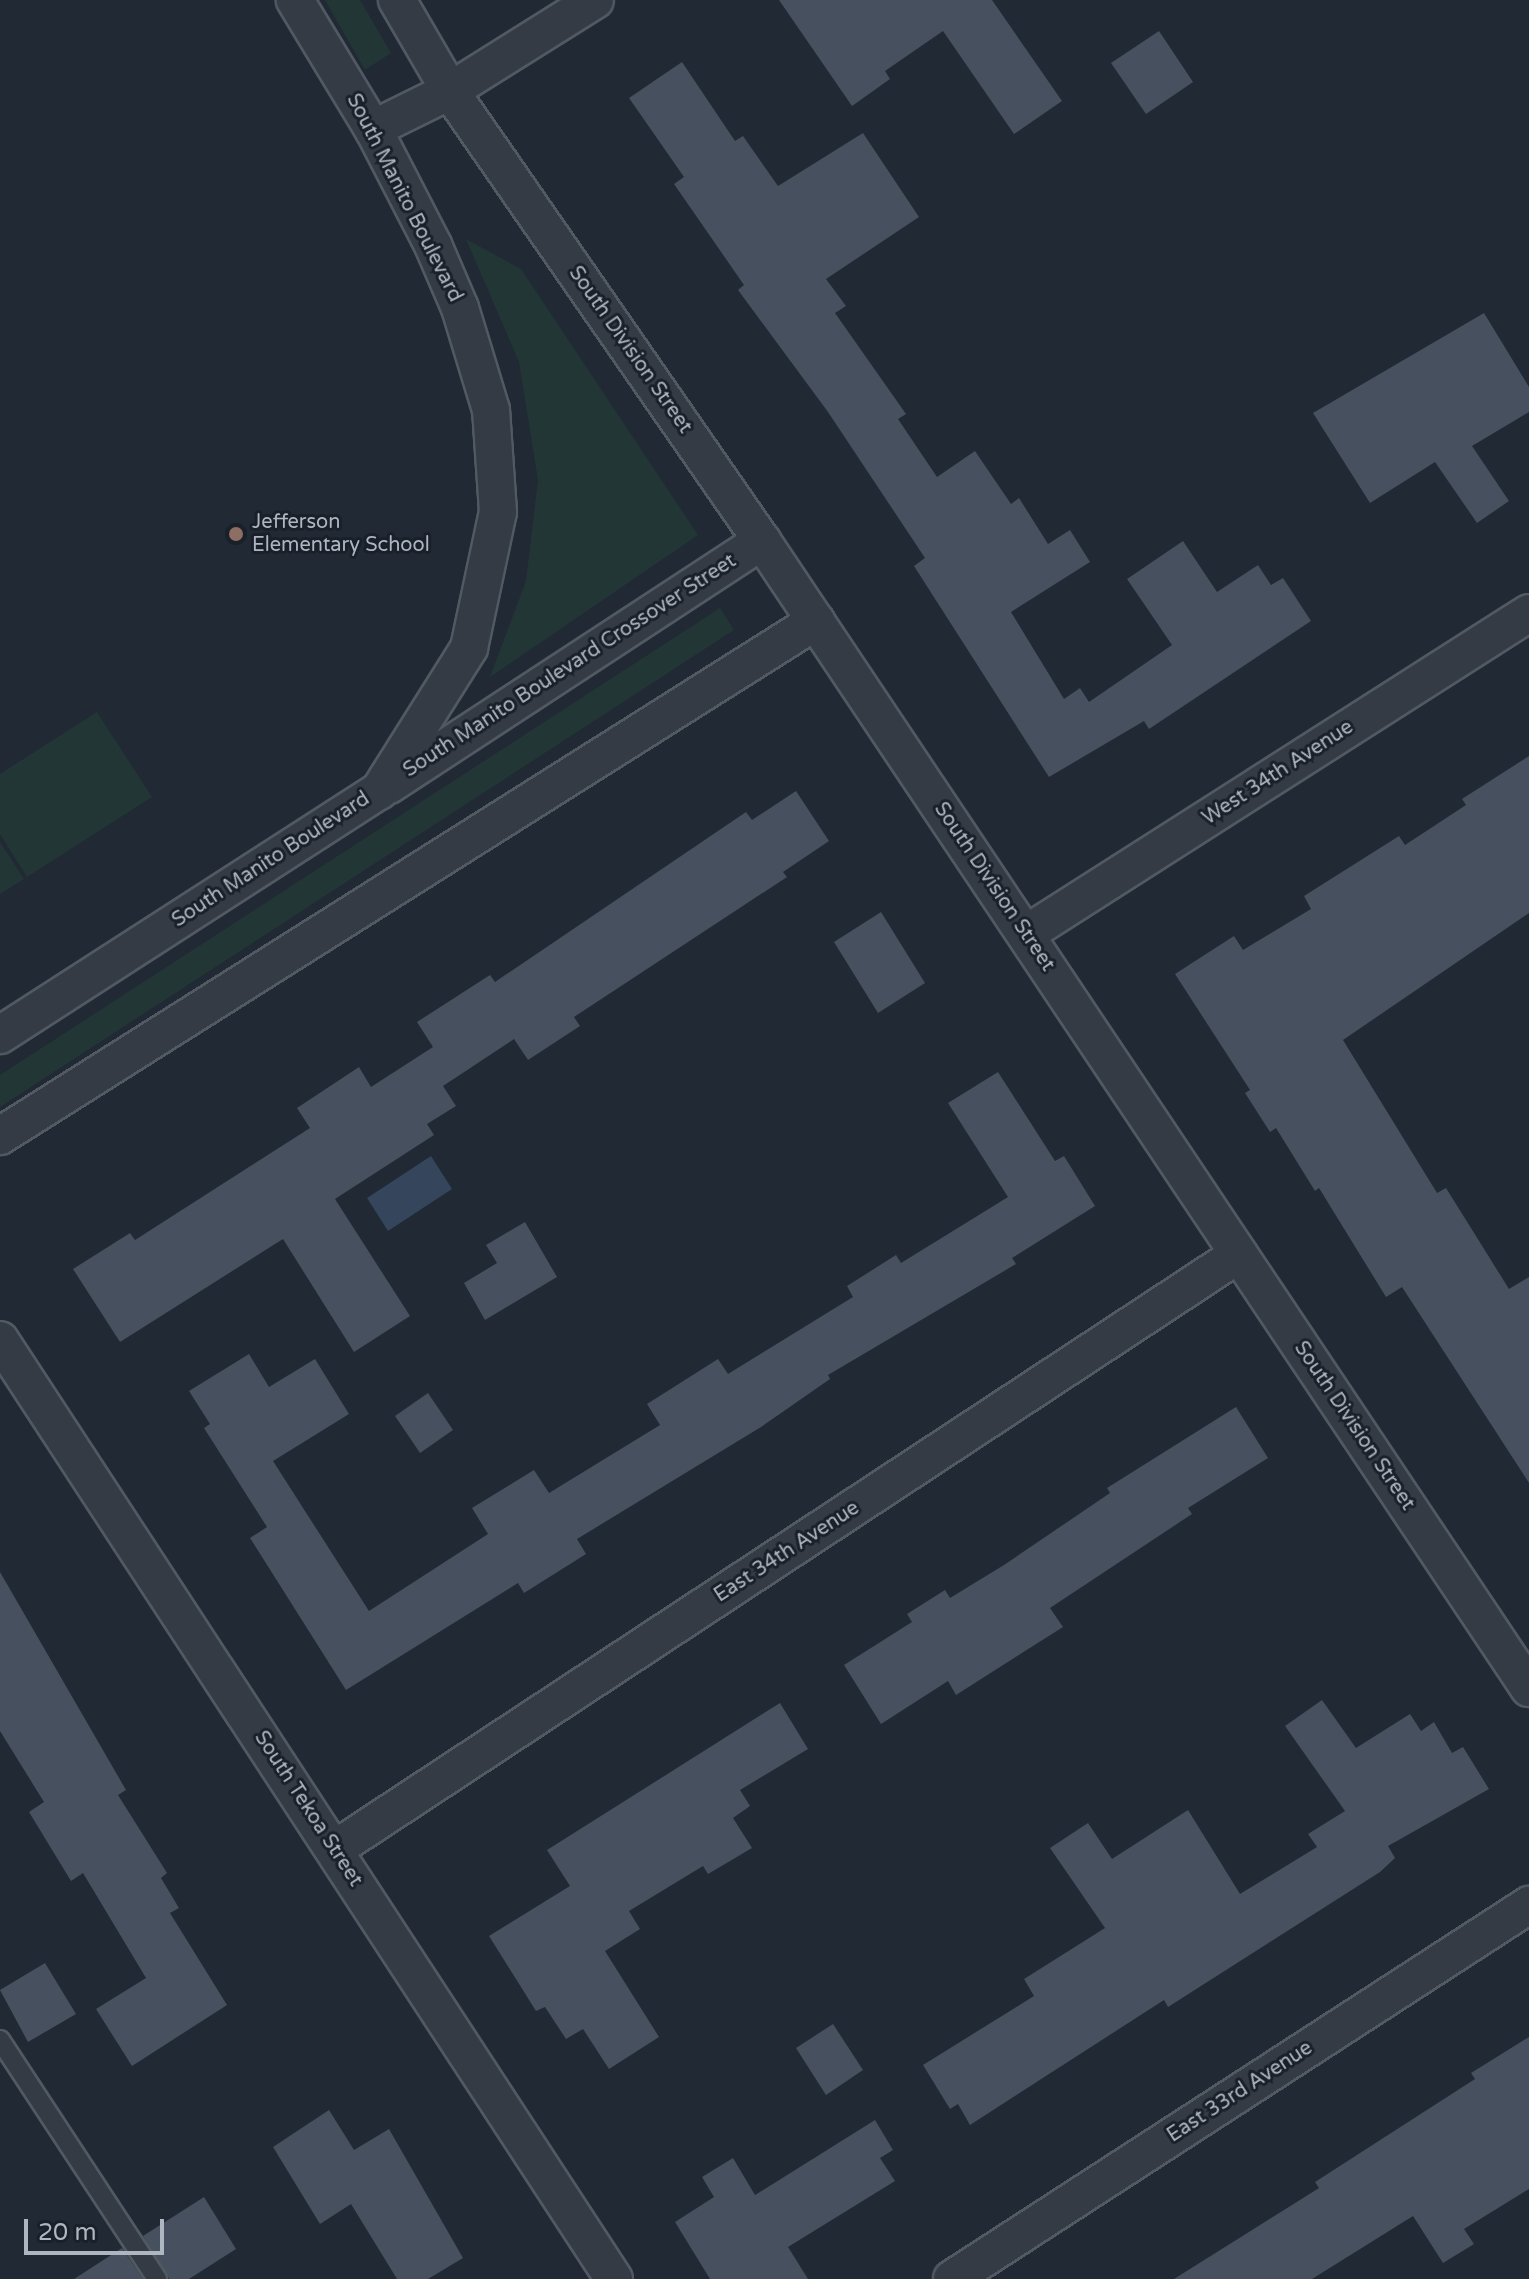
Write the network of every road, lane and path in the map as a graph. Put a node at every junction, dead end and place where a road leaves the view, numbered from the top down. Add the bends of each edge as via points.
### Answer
1 (295, 0) edge
2 (397, 0) edge
3 (595, 0) edge
4 (450, 91) junction
5 (373, 129) junction
6 (762, 541) junction
7 (1529, 613) edge
8 (816, 621) junction
9 (379, 791) junction
10 (1026, 934) junction
11 (0, 1035) edge
12 (0, 1136) edge
13 (1239, 1254) junction
14 (0, 1340) edge
15 (1529, 1688) edge
16 (335, 1849) junction
17 (1529, 1905) edge
18 (0, 2040) edge
19 (157, 2279) edge
20 (614, 2279) edge
21 (952, 2279) edge

1 - 5 street, South Manito Boulevard
2 - 4 street
3 - 4 street
4 - 5 street
4 - 6 street, South Division Street
5 - 9 street, South Manito Boulevard via 460,308 491,410 498,512 469,648
6 - 8 street, South Division Street
6 - 9 street, South Manito Boulevard Crossover Street
7 - 10 street, West 34th Avenue
8 - 10 street, South Division Street
8 - 12 street
9 - 11 street, South Manito Boulevard
10 - 13 street, South Division Street
13 - 15 street, South Division Street
13 - 16 street, East 34th Avenue
14 - 16 street, South Tekoa Street
16 - 20 street, South Tekoa Street
17 - 21 street, East 33rd Avenue
18 - 19 lane

